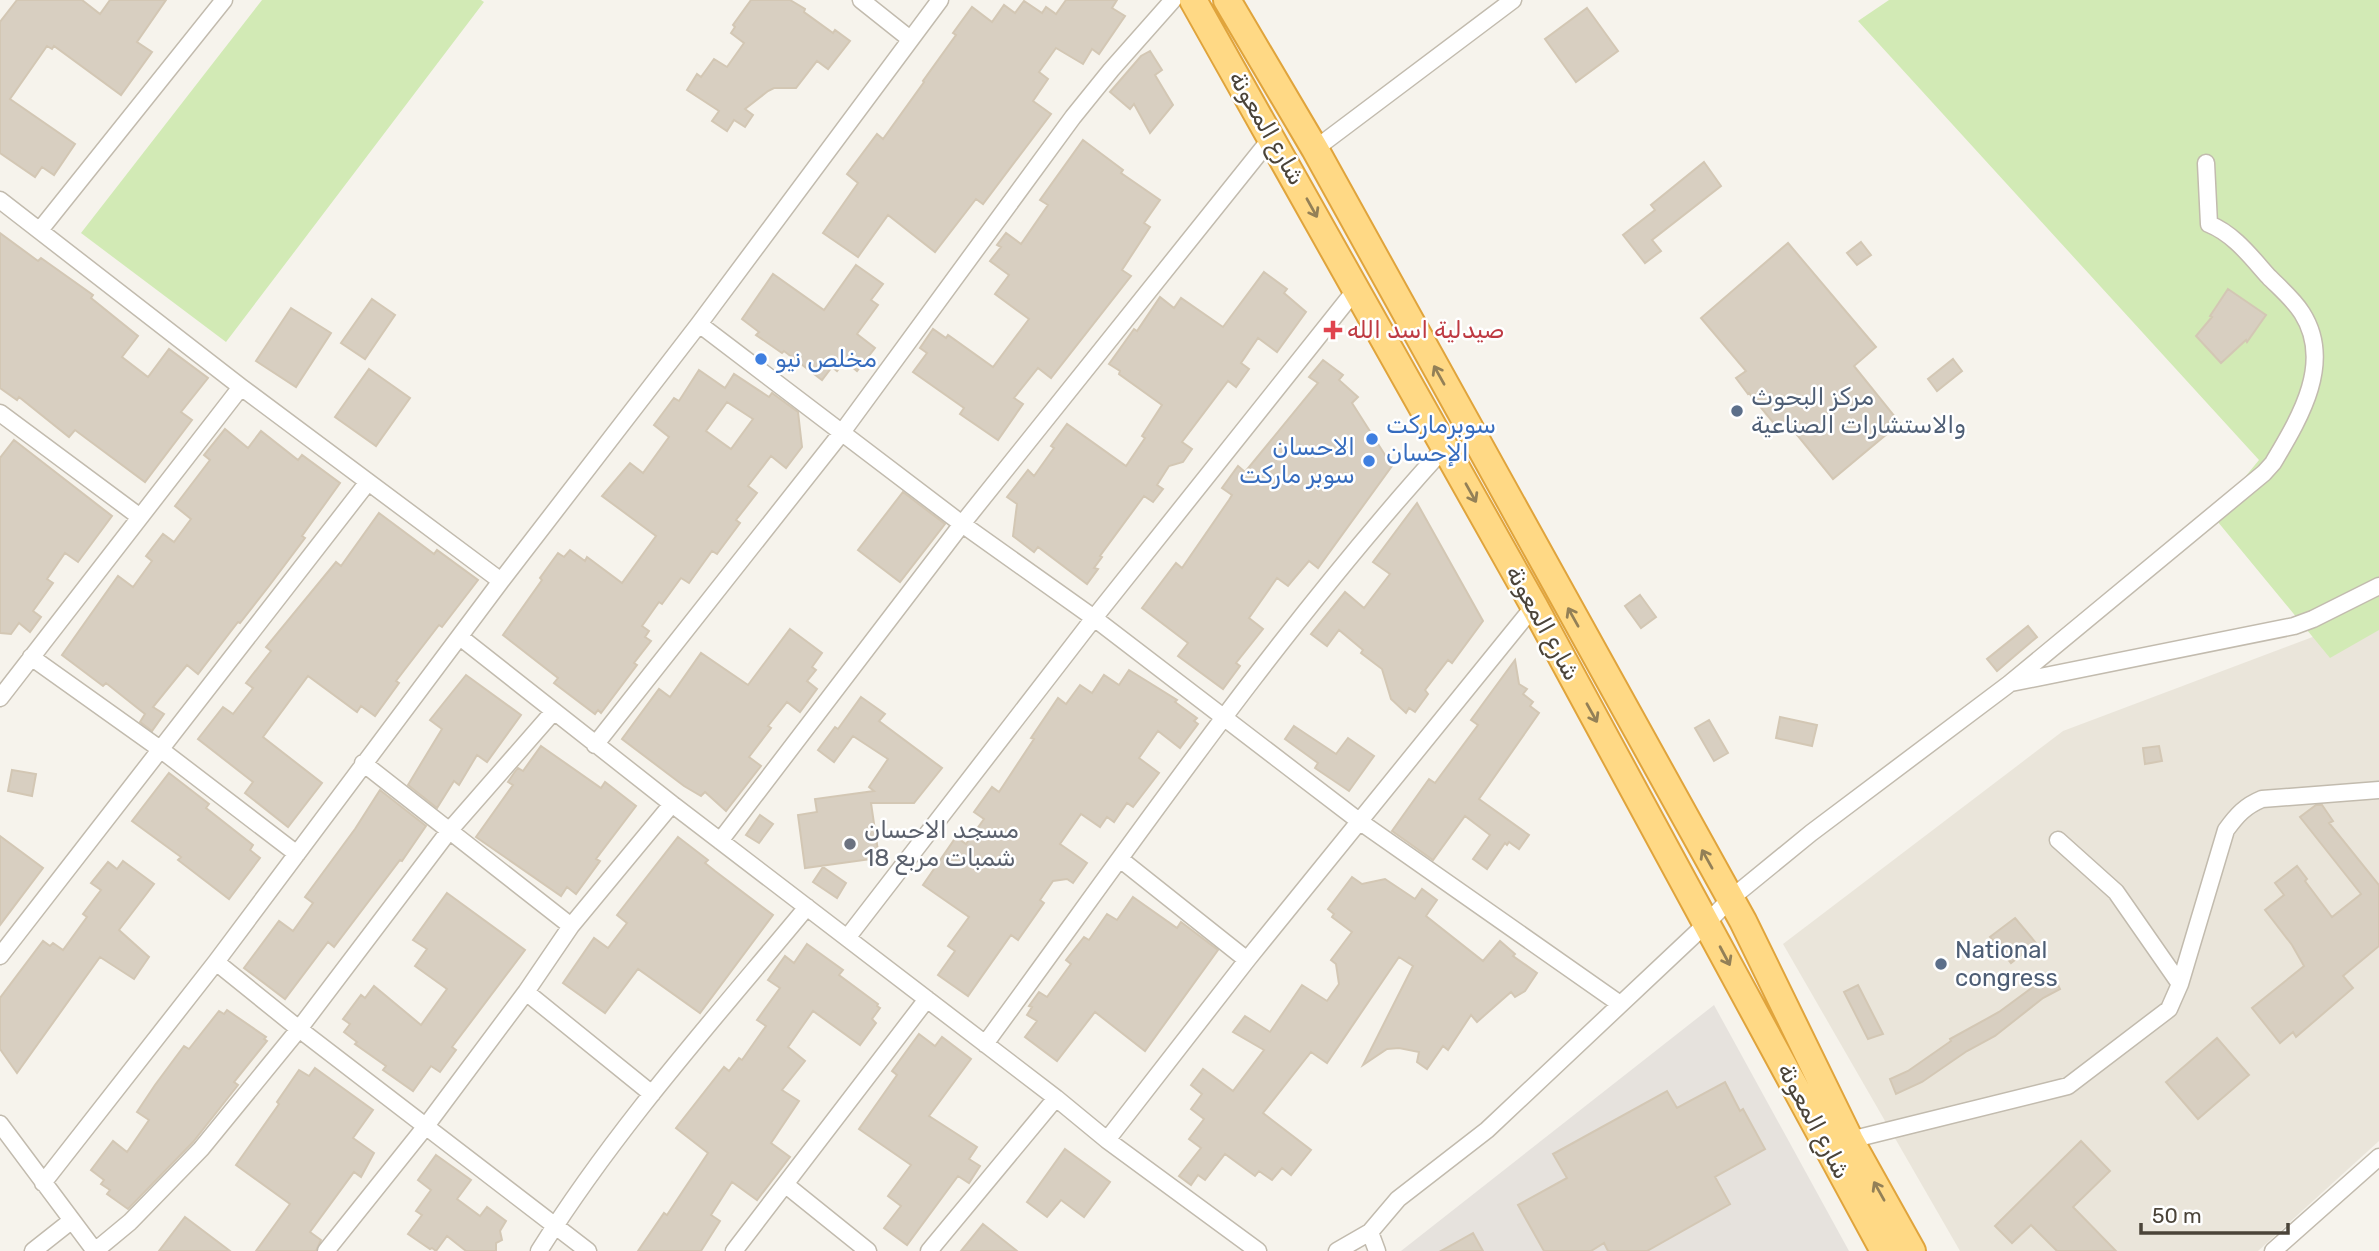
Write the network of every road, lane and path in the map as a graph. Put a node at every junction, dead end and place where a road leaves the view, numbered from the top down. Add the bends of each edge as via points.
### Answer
1 (224, 0) edge
2 (862, 0) edge
3 (940, 0) edge
4 (1173, 0) edge
5 (1193, 0) edge
6 (1227, 0) edge
7 (1513, 0) edge
8 (910, 39) junction
9 (1272, 137) junction
10 (1315, 149) junction
11 (2206, 163) dead end
12 (0, 200) edge
13 (40, 230) junction
14 (1356, 288) junction
15 (699, 324) junction
16 (241, 387) junction
17 (3, 422) edge
18 (843, 431) junction
19 (1446, 447) junction
20 (368, 482) junction
21 (140, 517) junction
22 (962, 524) junction
23 (501, 581) junction
24 (2379, 586) edge
25 (1534, 606) junction
26 (1094, 618) junction
27 (460, 637) junction
28 (32, 657) junction
29 (2009, 684) junction
30 (0, 698) edge
31 (554, 711) junction
32 (1222, 718) junction
33 (595, 745) junction
34 (160, 749) junction
35 (363, 763) junction
36 (2379, 790) edge
37 (671, 804) junction
38 (1359, 821) junction
39 (449, 831) junction
40 (2058, 839) dead end
41 (720, 841) junction
42 (297, 854) junction
43 (1120, 859) junction
44 (1729, 900) junction
45 (807, 907) junction
46 (1707, 923) junction
47 (571, 926) junction
48 (847, 938) junction
49 (0, 956) edge
50 (1247, 960) junction
51 (216, 962) junction
52 (2180, 984) junction
53 (526, 992) junction
54 (927, 999) junction
55 (1620, 1004) junction
56 (299, 1029) junction
57 (985, 1044) junction
58 (652, 1094) junction
59 (1056, 1098) junction
60 (0, 1124) edge
61 (426, 1126) junction
62 (1107, 1140) junction
63 (1850, 1140) junction
64 (2379, 1157) edge
65 (43, 1183) junction
66 (786, 1185) junction
67 (71, 1221) junction
68 (555, 1225) junction
69 (1370, 1232) junction
70 (33, 1251) edge
71 (95, 1251) edge
72 (326, 1251) edge
73 (539, 1251) edge
74 (588, 1251) edge
75 (734, 1251) edge
76 (868, 1251) edge
77 (929, 1251) edge
78 (1258, 1251) edge
79 (1337, 1251) edge
80 (1377, 1251) edge
81 (1884, 1251) edge
82 (1912, 1251) edge
83 (2273, 1251) edge

1 - 13 street
2 - 8 street
3 - 8 street
4 - 18 street via 1073,117
5 - 9 highway, شارع المعونة
6 - 10 highway, شارع المعونة
7 - 10 street
8 - 15 street
9 -> 14 highway, شارع المعونة
9 - 22 street
44 -> 10 highway, شارع المعونة
11 - 29 street via 2209,224 2237,242 2302,312 2315,348 2313,381 2264,473
12 - 13 street
13 - 16 street
14 - 19 highway, شارع المعونة
14 - 26 street
15 - 18 street
15 - 23 street
16 - 20 street
16 - 21 street
17 - 21 street
18 - 22 street
18 - 33 street
19 -> 25 highway, شارع المعونة
19 - 32 street via 1378,523
20 - 23 street
20 - 34 street
21 - 28 street
22 - 26 street
22 - 41 street
23 - 27 street
24 - 29 street via 2294,626
25 - 38 street
25 -> 46 highway, شارع المعونة
26 - 32 street
26 - 48 street
27 - 31 street
27 - 35 street
28 - 30 street
28 - 34 street
29 - 44 street
31 - 33 street
31 - 39 street
32 - 38 street
32 - 43 street
33 - 37 street
34 - 42 street
34 - 49 street
35 - 39 street
35 - 42 street
36 - 52 street via 2262,799 2238,813 2226,830
37 - 41 street
37 - 47 street
38 - 50 street
38 - 55 street
39 - 47 street
39 - 56 street
40 - 52 street via 2116,892
41 - 45 street
42 - 51 street
43 - 50 street
43 - 57 street
44 - 46 street
44 - 63 highway, شارع المعونة
45 - 48 street
45 - 58 street
46 - 55 street
46 -> 81 highway, شارع المعونة
47 - 53 street
48 - 54 street
50 - 62 street
51 - 56 street
51 - 65 street
52 - 63 street via 2169,1009 2068,1086
53 - 58 street
53 - 61 street
54 - 57 street
54 - 66 street
55 - 69 street via 1487,1130 1398,1199
56 - 61 street
56 - 71 street via 178,1174
57 - 59 street
58 - 68 street
59 - 62 street
59 - 77 street
60 - 65 street
61 - 68 street
61 - 72 street
62 - 78 street
82 -> 63 highway, شارع المعونة
64 - 83 street
65 - 67 street
66 - 75 street
66 - 76 street
67 - 70 street
67 - 71 street
68 - 73 street
68 - 74 street
69 - 79 street
69 - 80 street

